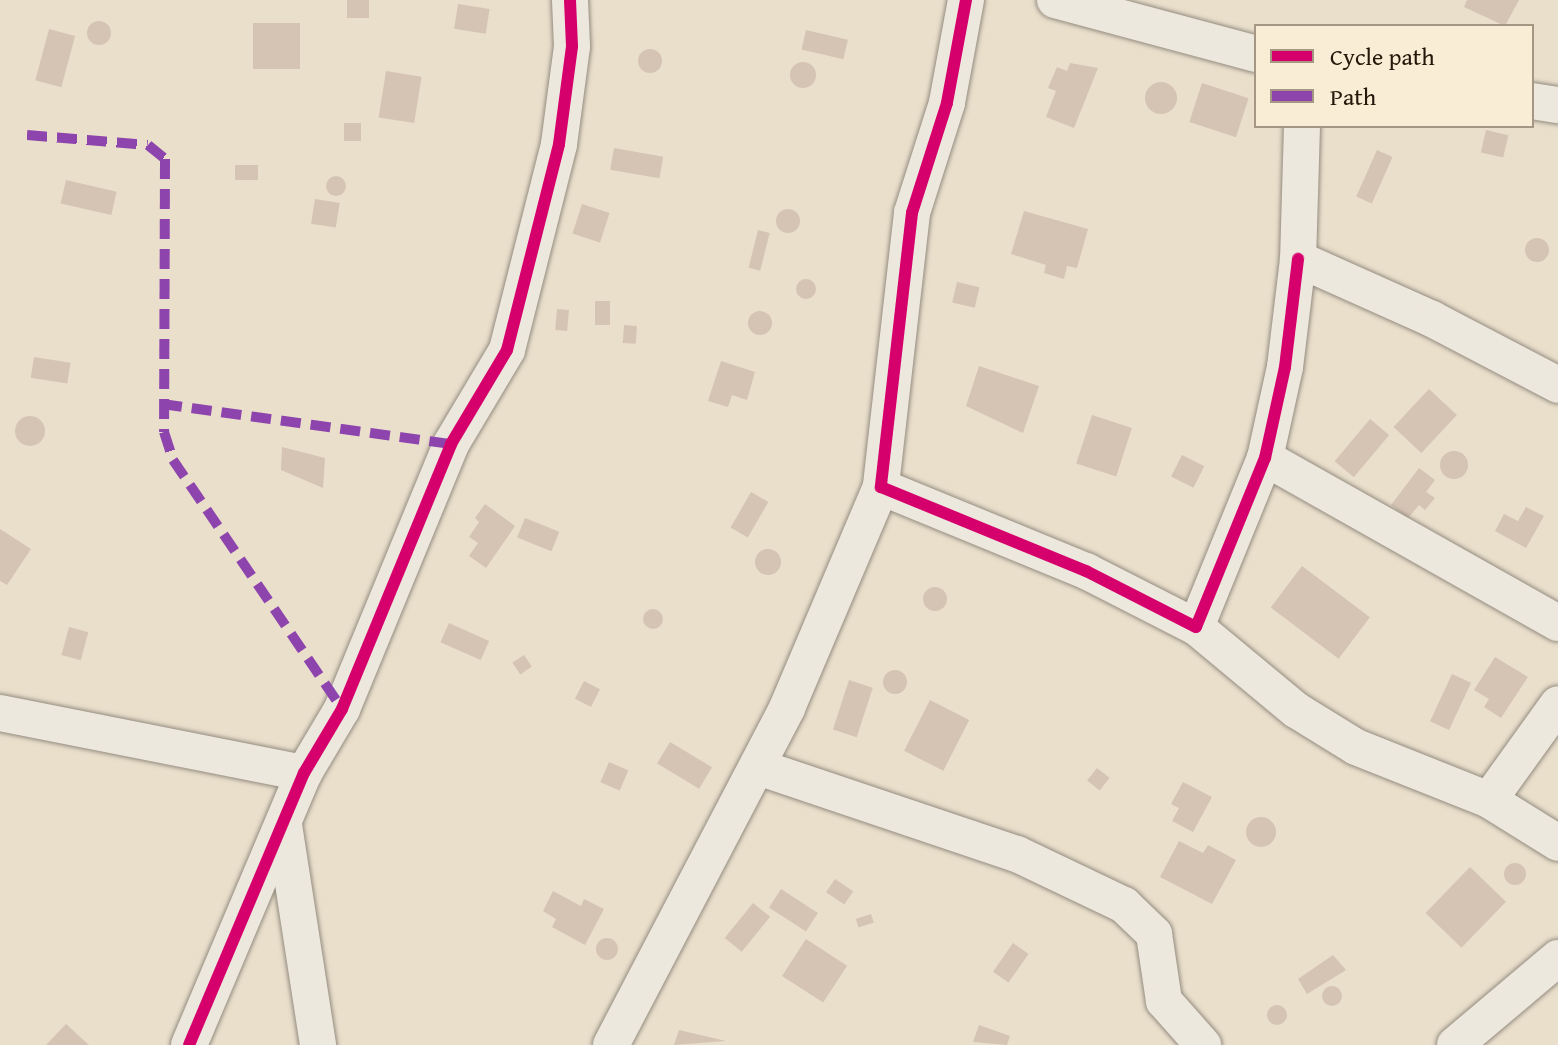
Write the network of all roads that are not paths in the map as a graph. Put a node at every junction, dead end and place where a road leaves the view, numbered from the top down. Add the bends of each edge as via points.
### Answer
1 (570, 0) edge
2 (966, 0) edge
3 (1055, 0) edge
4 (1254, 53) edge
5 (1534, 101) edge
6 (1558, 105) edge
7 (1302, 128) edge
8 (1298, 259) junction
9 (1558, 385) edge
10 (1265, 458) junction
11 (881, 487) junction
12 (1558, 623) edge
13 (1196, 627) junction
14 (1558, 704) edge
15 (0, 713) edge
16 (758, 767) junction
17 (304, 773) junction
18 (1489, 800) junction
19 (284, 825) junction
20 (1558, 843) edge
21 (1558, 958) edge
22 (189, 1045) edge
23 (318, 1045) edge
24 (611, 1045) edge
25 (1203, 1045) edge
26 (1455, 1045) edge

1 - 17 street via 572,46 559,144 507,350 451,444 342,709
2 - 11 street via 947,103 912,213
3 - 4 street
5 - 6 street
7 - 8 street
8 - 9 street via 1432,319
8 - 10 street via 1285,367
10 - 12 street
10 - 13 street
11 - 13 street via 1086,571
11 - 16 street
13 - 18 street via 1296,710 1356,747
14 - 18 street
15 - 17 street
16 - 24 street
16 - 25 street via 1017,854 1124,905 1154,934 1164,1001
17 - 19 street
18 - 20 street
19 - 22 street
19 - 23 street
21 - 26 street

